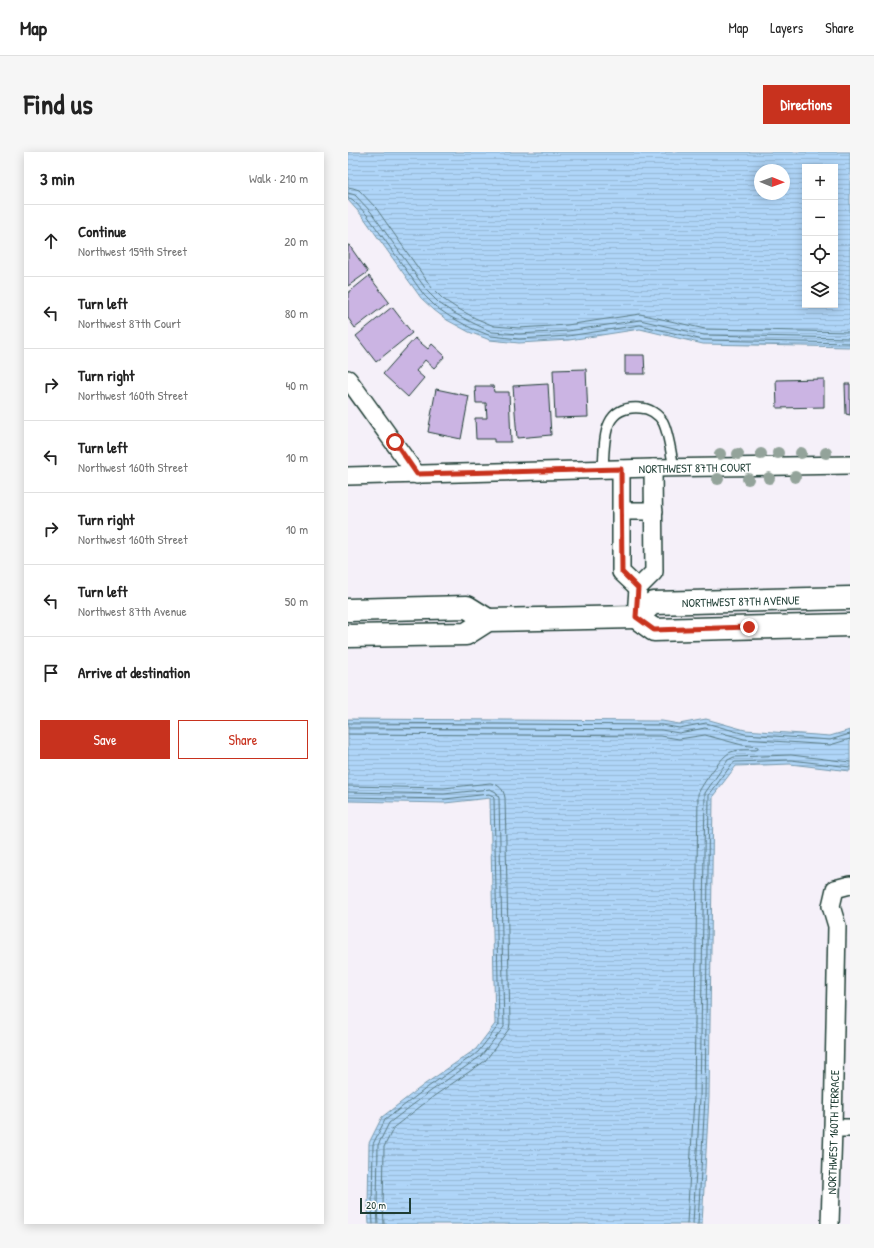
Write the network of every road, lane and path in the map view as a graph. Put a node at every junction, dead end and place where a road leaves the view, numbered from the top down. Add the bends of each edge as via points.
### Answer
1 (348, 379) edge
2 (850, 465) edge
3 (653, 468) junction
4 (674, 468) junction
5 (603, 469) junction
6 (621, 469) junction
7 (417, 474) junction
8 (348, 476) edge
9 (621, 511) junction
10 (654, 511) junction
11 (638, 588) junction
12 (850, 598) edge
13 (348, 610) edge
14 (636, 617) junction
15 (488, 620) junction
16 (850, 625) edge
17 (348, 636) edge
18 (850, 885) edge
19 (842, 1128) edge
20 (830, 1224) edge

1 - 7 street
2 - 4 street, NORTHWEST 87TH COURT
3 - 4 street, NORTHWEST 87TH COURT
3 - 6 street, NORTHWEST 87TH COURT
3 - 10 street
4 - 5 lane via 663,422 650,410 630,408 622,410 610,420 606,430
5 - 6 street, NORTHWEST 87TH COURT
5 - 7 street, NORTHWEST 87TH COURT
6 - 9 street
7 - 8 street, NORTHWEST 87TH COURT
9 - 10 street
9 - 11 street via 622,572
10 - 11 street via 654,572
11 - 14 street
12 - 14 street, NORTHWEST 87TH AVENUE via 653,603
13 - 15 street via 467,607
14 - 15 street
14 - 16 street via 654,630
15 - 17 street via 466,634
18 - 19 street, NORTHWEST 160TH TERRACE via 835,889 831,906 837,926
19 - 20 street, NORTHWEST 160TH TERRACE

